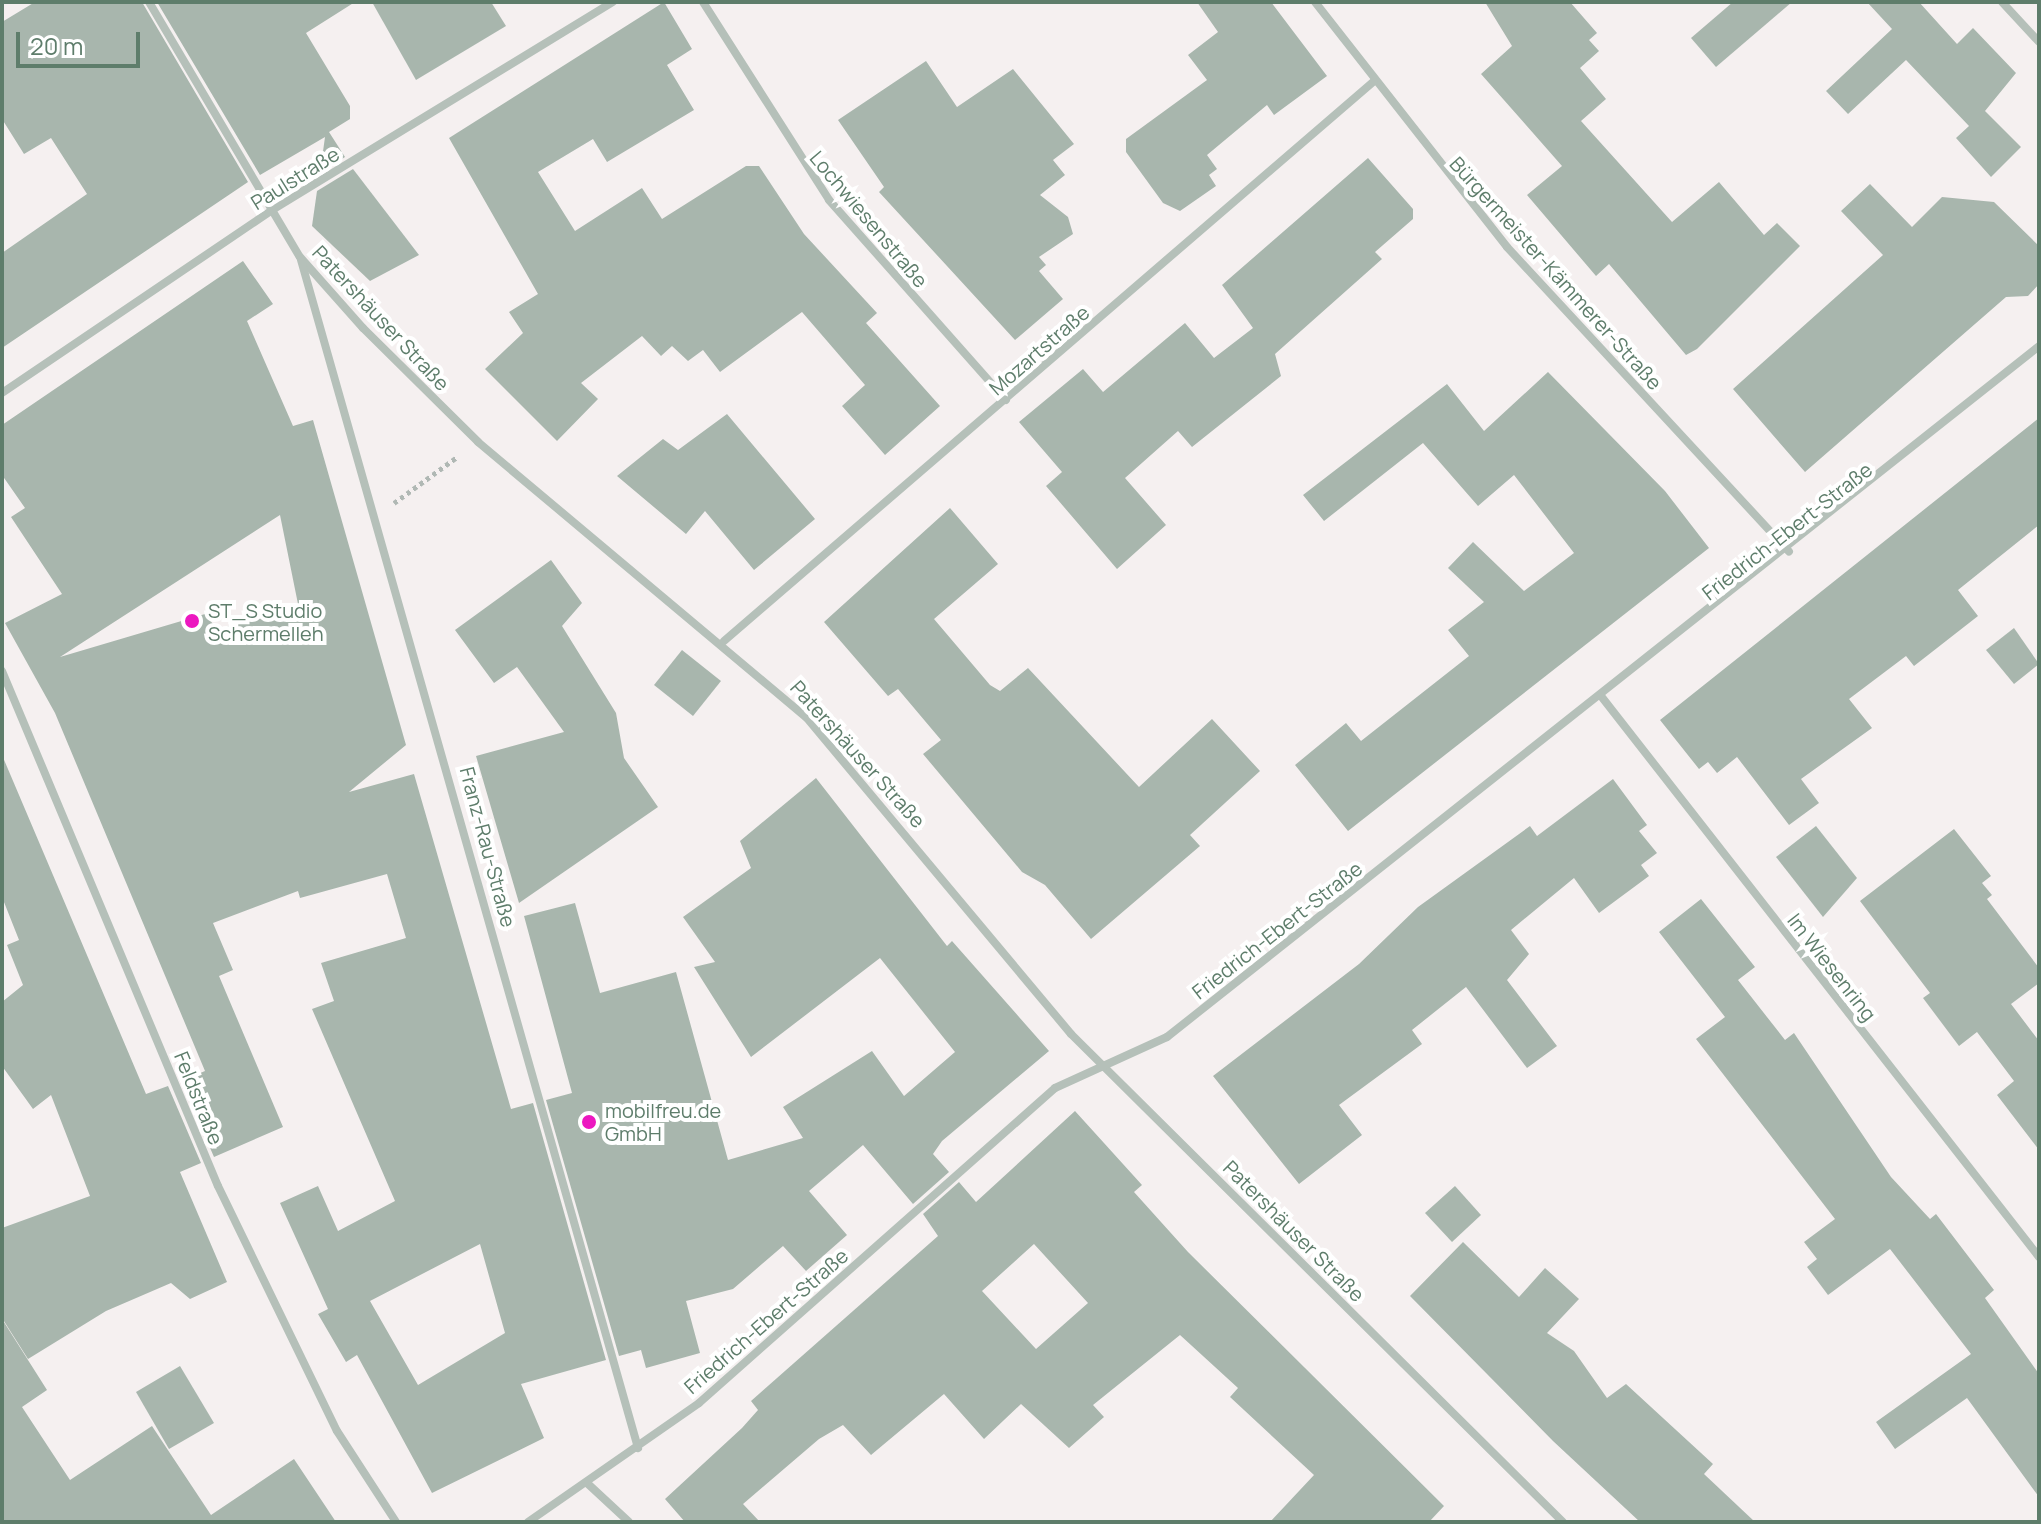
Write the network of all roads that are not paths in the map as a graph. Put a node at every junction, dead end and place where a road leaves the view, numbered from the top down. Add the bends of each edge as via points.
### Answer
1 (149, 2) edge
2 (613, 2) edge
3 (703, 2) edge
4 (1315, 2) edge
5 (2002, 2) edge
6 (2039, 42) edge
7 (1373, 82) junction
8 (272, 210) junction
9 (300, 257) junction
10 (2039, 346) edge
11 (2, 393) edge
12 (1006, 400) junction
13 (1789, 552) junction
14 (724, 641) junction
15 (2, 671) edge
16 (1601, 696) junction
17 (1107, 1066) junction
18 (2039, 1257) edge
19 (638, 1448) junction
20 (587, 1483) junction
21 (396, 1522) edge
22 (528, 1522) edge
23 (629, 1522) edge
24 (1563, 1522) edge

1 - 8 street, Patershäuser Straße
2 - 8 street, Paulstraße
3 - 12 street, Lochwiesenstraße via 812,179
4 - 7 street, Bürgermeister-Kämmerer-Straße
5 - 6 street
7 - 12 street, Mozartstraße
7 - 13 street, Bürgermeister-Kämmerer-Straße via 1507,247
8 - 9 street, Patershäuser Straße
8 - 11 street, Paulstraße
9 - 14 street, Patershäuser Straße via 478,442
9 - 19 street, Franz-Rau-Straße
10 - 13 street, Friedrich-Ebert-Straße
12 - 14 street, Mozartstraße
13 - 16 street, Friedrich-Ebert-Straße
14 - 17 street, Patershäuser Straße via 858,771 1071,1034
15 - 21 street, Feldstraße via 218,1186 337,1431
16 - 17 street, Friedrich-Ebert-Straße via 1167,1037
16 - 18 street, Im Wiesenring
17 - 19 street, Friedrich-Ebert-Straße via 1055,1088
17 - 24 street, Patershäuser Straße
19 - 20 street, Friedrich-Ebert-Straße
20 - 22 street, Friedrich-Ebert-Straße
20 - 23 street

